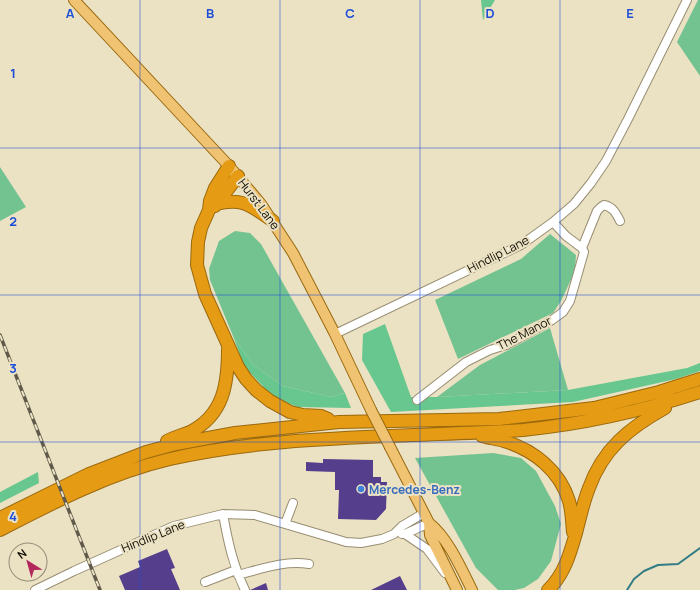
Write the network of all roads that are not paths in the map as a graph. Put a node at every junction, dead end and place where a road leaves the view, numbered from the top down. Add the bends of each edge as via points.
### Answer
1 (74, 0) edge
2 (687, 0) edge
3 (230, 166) junction
4 (238, 176) junction
5 (212, 207) junction
6 (273, 221) junction
7 (620, 221) dead end
8 (553, 222) junction
9 (582, 248) junction
10 (335, 334) junction
11 (228, 346) junction
12 (700, 379) edge
13 (700, 392) edge
14 (685, 397) junction
15 (417, 400) dead end
16 (339, 422) junction
17 (469, 433) junction
18 (146, 452) junction
19 (293, 503) dead end
20 (424, 513) junction
21 (223, 514) junction
22 (0, 518) edge
23 (429, 523) junction
24 (286, 524) junction
25 (0, 530) edge
26 (394, 534) junction
27 (405, 534) junction
28 (574, 539) junction
29 (309, 564) dead end
30 (237, 573) junction
31 (450, 577) junction
32 (205, 582) dead end
33 (35, 590) edge
34 (245, 590) edge
35 (457, 590) edge
36 (472, 590) edge
37 (548, 590) edge

1 - 3 main road, Hurst Lane
2 - 8 street, Hindlip Lane via 606,161 574,204
3 - 4 main road, Hurst Lane
3 - 5 highway via 210,201
4 - 5 highway
4 - 6 main road, Hurst Lane
5 - 6 highway via 230,201 243,202
5 - 11 highway via 201,228 197,265 205,294
6 - 10 main road, Hurst Lane via 293,253
7 - 9 street, The Manor via 612,208 604,205 601,207
8 - 9 street
8 - 10 street, Hindlip Lane via 521,245
9 - 15 street, The Manor via 582,262 570,301 563,312 506,345 466,362
10 - 20 main road, Hurst Lane, bridge
11 - 16 highway via 246,379 270,401 303,416 321,416
11 - 18 highway via 228,372 223,396 211,415 190,431
12 - 16 highway via 594,408 507,418
13 - 14 highway
14 - 17 highway via 608,418 522,430
14 - 28 highway via 642,421 603,459 588,489
16 - 18 highway via 235,433
17 - 25 highway via 295,441 169,459 120,474 56,501
17 - 28 highway via 514,444 536,456 547,466 560,483 569,502
18 - 22 highway via 90,474
19 - 24 street
20 - 23 main road, Hurst Lane
20 - 26 street, Hindlip Lane
21 - 24 street, Hindlip Lane via 255,515
21 - 30 street via 228,544
21 - 33 street, Hindlip Lane via 174,526
23 - 27 street, Hindlip Lane
23 - 31 main road via 430,535
23 - 36 main road via 445,540
24 - 26 street, Hindlip Lane via 353,543 368,542
26 - 27 street, Hindlip Lane
27 - 31 street via 427,549
28 - 37 highway via 565,566
29 - 30 street via 287,563
30 - 32 street
30 - 34 street
31 - 35 main road

